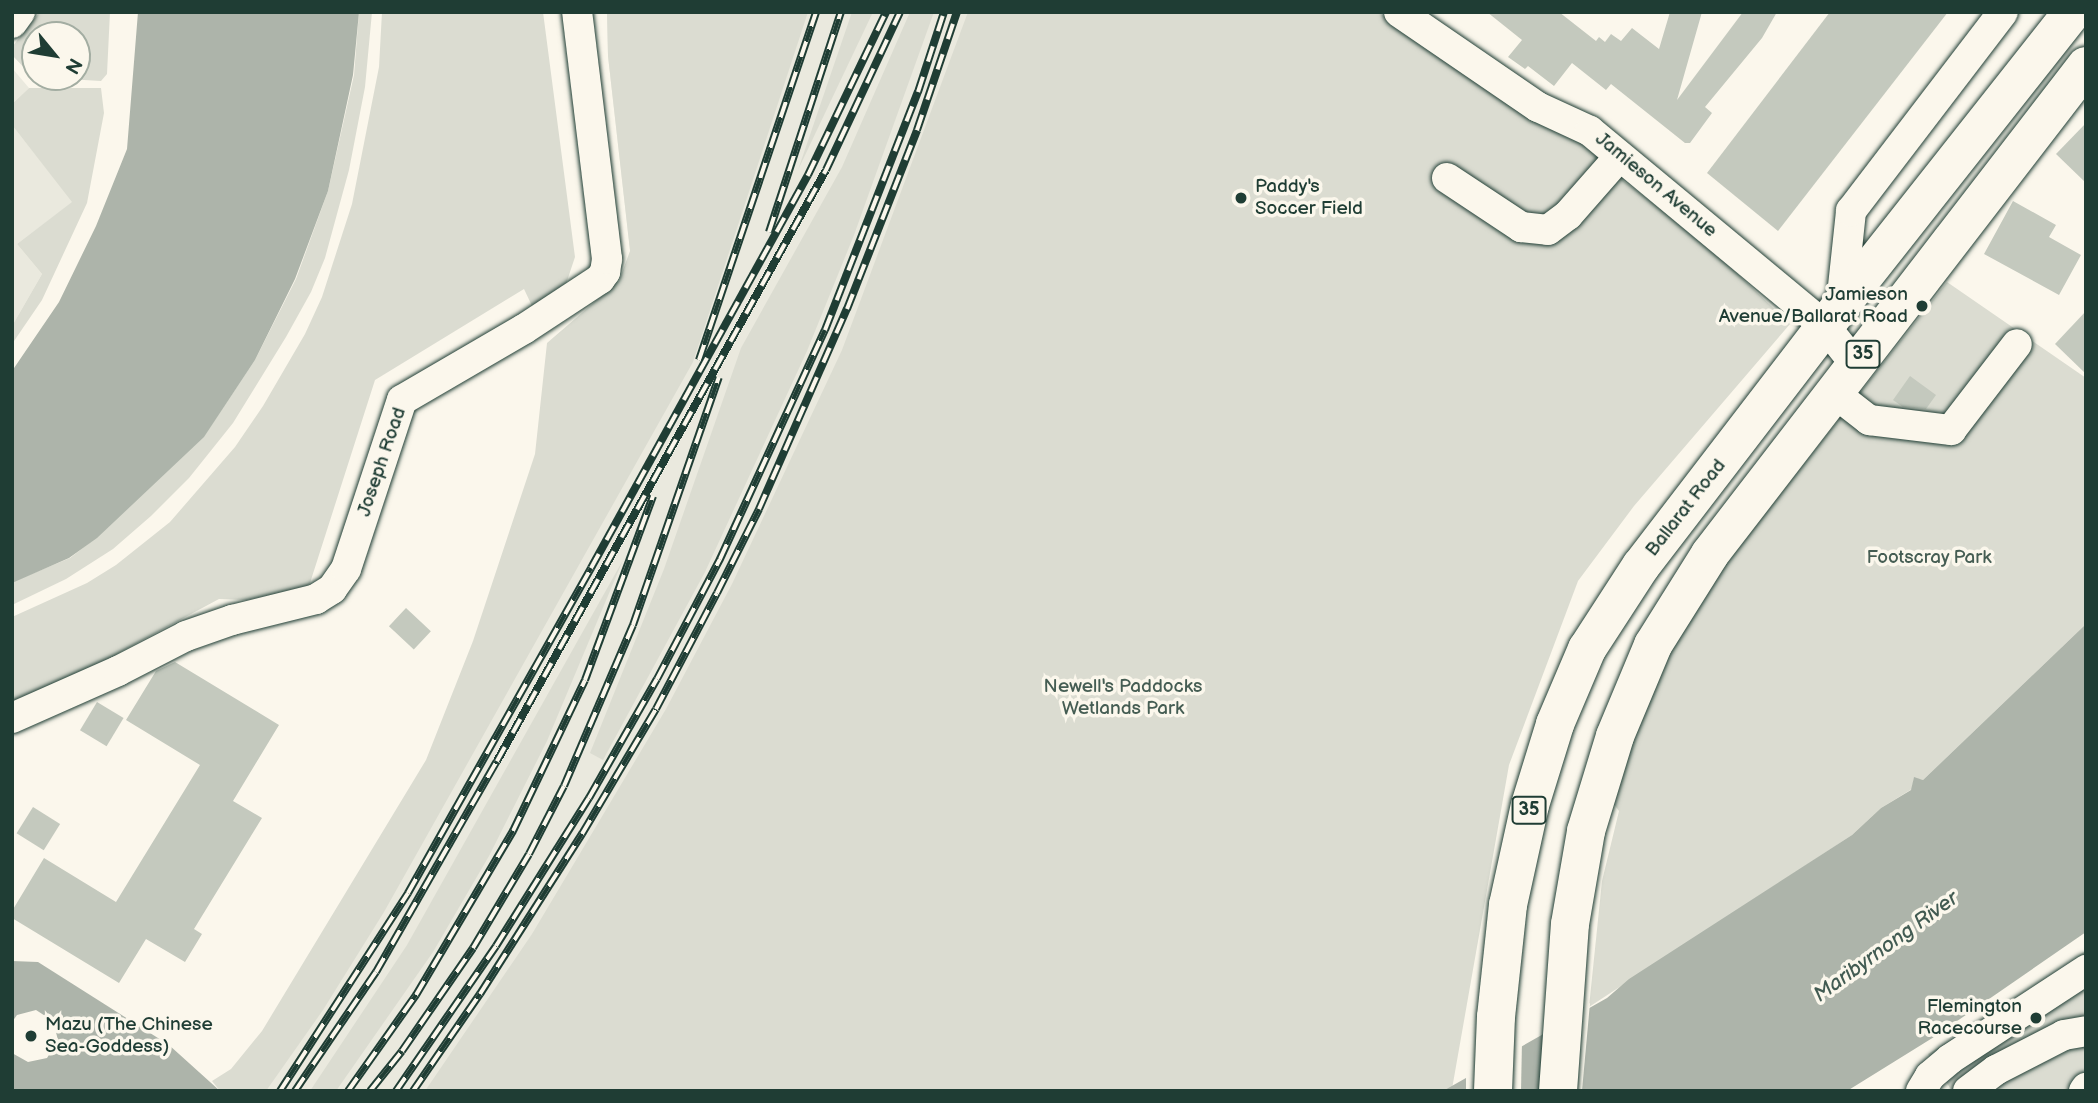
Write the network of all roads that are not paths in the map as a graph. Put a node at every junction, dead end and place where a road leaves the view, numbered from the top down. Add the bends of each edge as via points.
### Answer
1 (20, 12) edge
2 (577, 12) edge
3 (1399, 12) edge
4 (2003, 12) edge
5 (2072, 12) edge
6 (12, 23) edge
7 (2086, 66) edge
8 (1619, 157) junction
9 (1447, 178) dead end
10 (1833, 316) junction
11 (2017, 344) dead end
12 (1844, 378) junction
13 (12, 718) edge
14 (2086, 970) edge
15 (2086, 1031) edge
16 (1929, 1080) edge
17 (1493, 1091) edge
18 (1558, 1091) edge
19 (1968, 1091) edge

1 - 6 street
2 - 13 street, Joseph Road via 607,259 604,275 402,400 346,569 332,590 316,599 186,636
3 - 8 street, Jamieson Avenue via 1538,107 1590,131
4 - 10 street via 1851,211
5 - 10 highway, Ballarat Road / 35
7 - 12 highway, 35
8 - 9 street via 1568,215 1548,230 1521,227
8 - 10 street, Jamieson Avenue
10 - 12 street, Jamieson Avenue
10 - 17 highway, Ballarat Road / 35 via 1641,566 1587,649 1555,724 1530,805 1508,905
11 - 12 street, Jamieson Avenue via 1951,430 1869,420
12 - 18 highway, 35 via 1678,601 1632,689 1586,831 1572,913
14 - 16 street
15 - 19 street via 2064,1035 1996,1070

